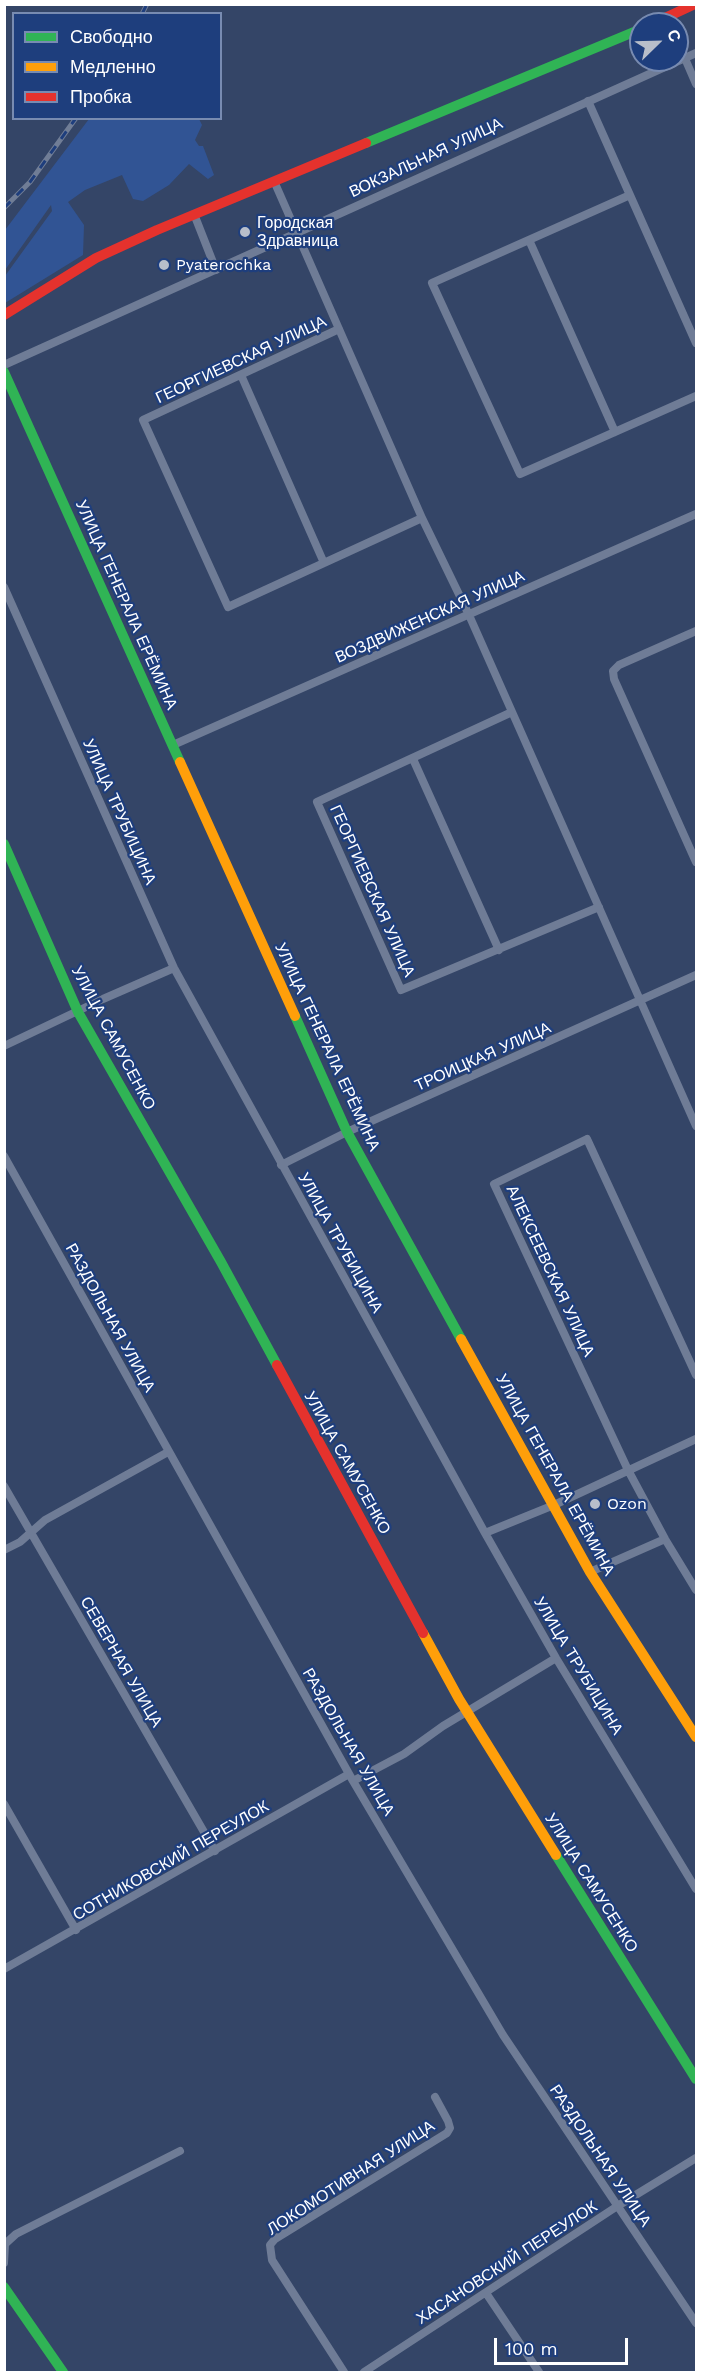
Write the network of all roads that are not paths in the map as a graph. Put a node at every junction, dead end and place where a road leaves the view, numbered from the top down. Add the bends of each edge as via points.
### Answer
1 (695, 4) edge
2 (682, 12) edge
3 (629, 34) edge
4 (689, 67) edge
5 (652, 72) edge
6 (696, 84) edge
7 (588, 101) junction
8 (274, 181) junction
9 (630, 195) junction
10 (194, 214) junction
11 (298, 234) junction
12 (529, 240) junction
13 (216, 270) junction
14 (4, 315) edge
15 (339, 329) junction
16 (696, 343) edge
17 (4, 365) edge
18 (4, 372) edge
19 (241, 375) junction
20 (696, 396) edge
21 (615, 432) junction
22 (696, 514) edge
23 (422, 518) junction
24 (324, 563) junction
25 (4, 587) edge
26 (469, 615) junction
27 (696, 631) edge
28 (512, 712) junction
29 (173, 745) junction
30 (413, 759) junction
31 (4, 844) edge
32 (696, 862) edge
33 (599, 907) junction
34 (499, 950) junction
35 (174, 968) junction
36 (696, 975) edge
37 (640, 1002) junction
38 (78, 1011) junction
39 (4, 1047) edge
40 (696, 1126) edge
41 (347, 1132) junction
42 (4, 1156) edge
43 (281, 1165) junction
44 (696, 1375) edge
45 (696, 1439) edge
46 (168, 1452) junction
47 (628, 1470) junction
48 (4, 1486) edge
49 (554, 1505) junction
50 (30, 1532) junction
51 (485, 1533) junction
52 (665, 1539) junction
53 (4, 1550) edge
54 (590, 1572) junction
55 (696, 1590) edge
56 (556, 1658) junction
57 (467, 1712) junction
58 (696, 1737) edge
59 (351, 1778) junction
60 (4, 1804) edge
61 (215, 1851) junction
62 (696, 1889) edge
63 (76, 1930) junction
64 (4, 1969) edge
65 (696, 2079) edge
66 (435, 2097) dead end
67 (180, 2151) dead end
68 (696, 2158) edge
69 (616, 2207) junction
70 (4, 2263) edge
71 (4, 2288) edge
72 (486, 2293) junction
73 (696, 2323) edge
74 (63, 2373) edge
75 (345, 2373) edge
76 (364, 2373) edge
77 (538, 2373) edge

1 - 2 street
3 - 8 street, ВОКЗАЛЬНАЯ УЛИЦА
4 - 6 street
5 - 7 street, ВОКЗАЛЬНАЯ УЛИЦА
7 - 9 street
7 - 11 street, ВОКЗАЛЬНАЯ УЛИЦА
8 - 10 street, ВОКЗАЛЬНАЯ УЛИЦА
8 - 11 street, ГЕОРГИЕВСКАЯ УЛИЦА
9 - 12 street
9 - 16 street
10 - 13 street
10 - 14 street, ВОКЗАЛЬНАЯ УЛИЦА via 96,258
11 - 13 street, ВОКЗАЛЬНАЯ УЛИЦА
11 - 15 street, ГЕОРГИЕВСКАЯ УЛИЦА
12 - 21 street
12 - 21 street via 432,283 519,474
13 - 17 street, ВОКЗАЛЬНАЯ УЛИЦА
15 - 19 street, ГЕОРГИЕВСКАЯ УЛИЦА
15 - 23 street, ГЕОРГИЕВСКАЯ УЛИЦА
18 - 29 street, УЛИЦА ГЕНЕРАЛА ЕРЁМИНА
19 - 24 street
19 - 24 street, ГЕОРГИЕВСКАЯ УЛИЦА via 143,420 228,607
20 - 21 street
22 - 26 street, ВОЗДВИЖЕНСКАЯ УЛИЦА
23 - 24 street, ГЕОРГИЕВСКАЯ УЛИЦА
23 - 26 street, ГЕОРГИЕВСКАЯ УЛИЦА
25 - 35 street, УЛИЦА ТРУБИЦИНА
26 - 28 street, ГЕОРГИЕВСКАЯ УЛИЦА
26 - 29 street, ВОЗДВИЖЕНСКАЯ УЛИЦА
27 - 32 street via 613,670
28 - 30 street, ГЕОРГИЕВСКАЯ УЛИЦА
28 - 33 street, ГЕОРГИЕВСКАЯ УЛИЦА
29 - 41 street, УЛИЦА ГЕНЕРАЛА ЕРЁМИНА
30 - 34 street
30 - 34 street, ГЕОРГИЕВСКАЯ УЛИЦА via 317,802 401,990
31 - 38 street, УЛИЦА САМУСЕНКО
33 - 34 street, ГЕОРГИЕВСКАЯ УЛИЦА
33 - 37 street, ГЕОРГИЕВСКАЯ УЛИЦА
35 - 38 street
35 - 43 street, УЛИЦА ТРУБИЦИНА
36 - 37 street, ТРОИЦКАЯ УЛИЦА
37 - 40 street, ГЕОРГИЕВСКАЯ УЛИЦА
37 - 41 street, ТРОИЦКАЯ УЛИЦА
38 - 39 street
38 - 57 street, УЛИЦА САМУСЕНКО via 221,1262
41 - 43 street, ТРОИЦКАЯ УЛИЦА
41 - 49 street, УЛИЦА ГЕНЕРАЛА ЕРЁМИНА
42 - 46 street, РАЗДОЛЬНАЯ УЛИЦА
43 - 51 street, УЛИЦА ТРУБИЦИНА
44 - 47 street, АЛЕКСЕЕВСКАЯ УЛИЦА via 587,1139 494,1184
45 - 47 street
46 - 50 street
46 - 59 street, РАЗДОЛЬНАЯ УЛИЦА
47 - 49 street
47 - 52 street
48 - 50 street, СЕВЕРНАЯ УЛИЦА
49 - 51 street
49 - 54 street, УЛИЦА ГЕНЕРАЛА ЕРЁМИНА
50 - 53 street
50 - 61 street, СЕВЕРНАЯ УЛИЦА
51 - 56 street, УЛИЦА ТРУБИЦИНА
52 - 54 street
52 - 55 street
54 - 58 street, УЛИЦА ГЕНЕРАЛА ЕРЁМИНА
56 - 57 street, СОТНИКОВСКИЙ ПЕРЕУЛОК
56 - 62 street, УЛИЦА ТРУБИЦИНА
57 - 59 street, СОТНИКОВСКИЙ ПЕРЕУЛОК via 404,1754
57 - 65 street, УЛИЦА САМУСЕНКО
59 - 61 street, СОТНИКОВСКИЙ ПЕРЕУЛОК
59 - 69 street, РАЗДОЛЬНАЯ УЛИЦА via 502,2035
60 - 63 street
61 - 63 street, СОТНИКОВСКИЙ ПЕРЕУЛОК
63 - 64 street, СОТНИКОВСКИЙ ПЕРЕУЛОК
66 - 75 street, ЛОКОМОТИВНАЯ УЛИЦА via 448,2121 447,2133 270,2245 272,2260
67 - 70 street via 16,2234 5,2244
68 - 69 street, ХАСАНОВСКИЙ ПЕРЕУЛОК
69 - 72 street, ХАСАНОВСКИЙ ПЕРЕУЛОК
69 - 73 street, РАЗДОЛЬНАЯ УЛИЦА
71 - 74 street
72 - 76 street, ХАСАНОВСКИЙ ПЕРЕУЛОК
72 - 77 street

